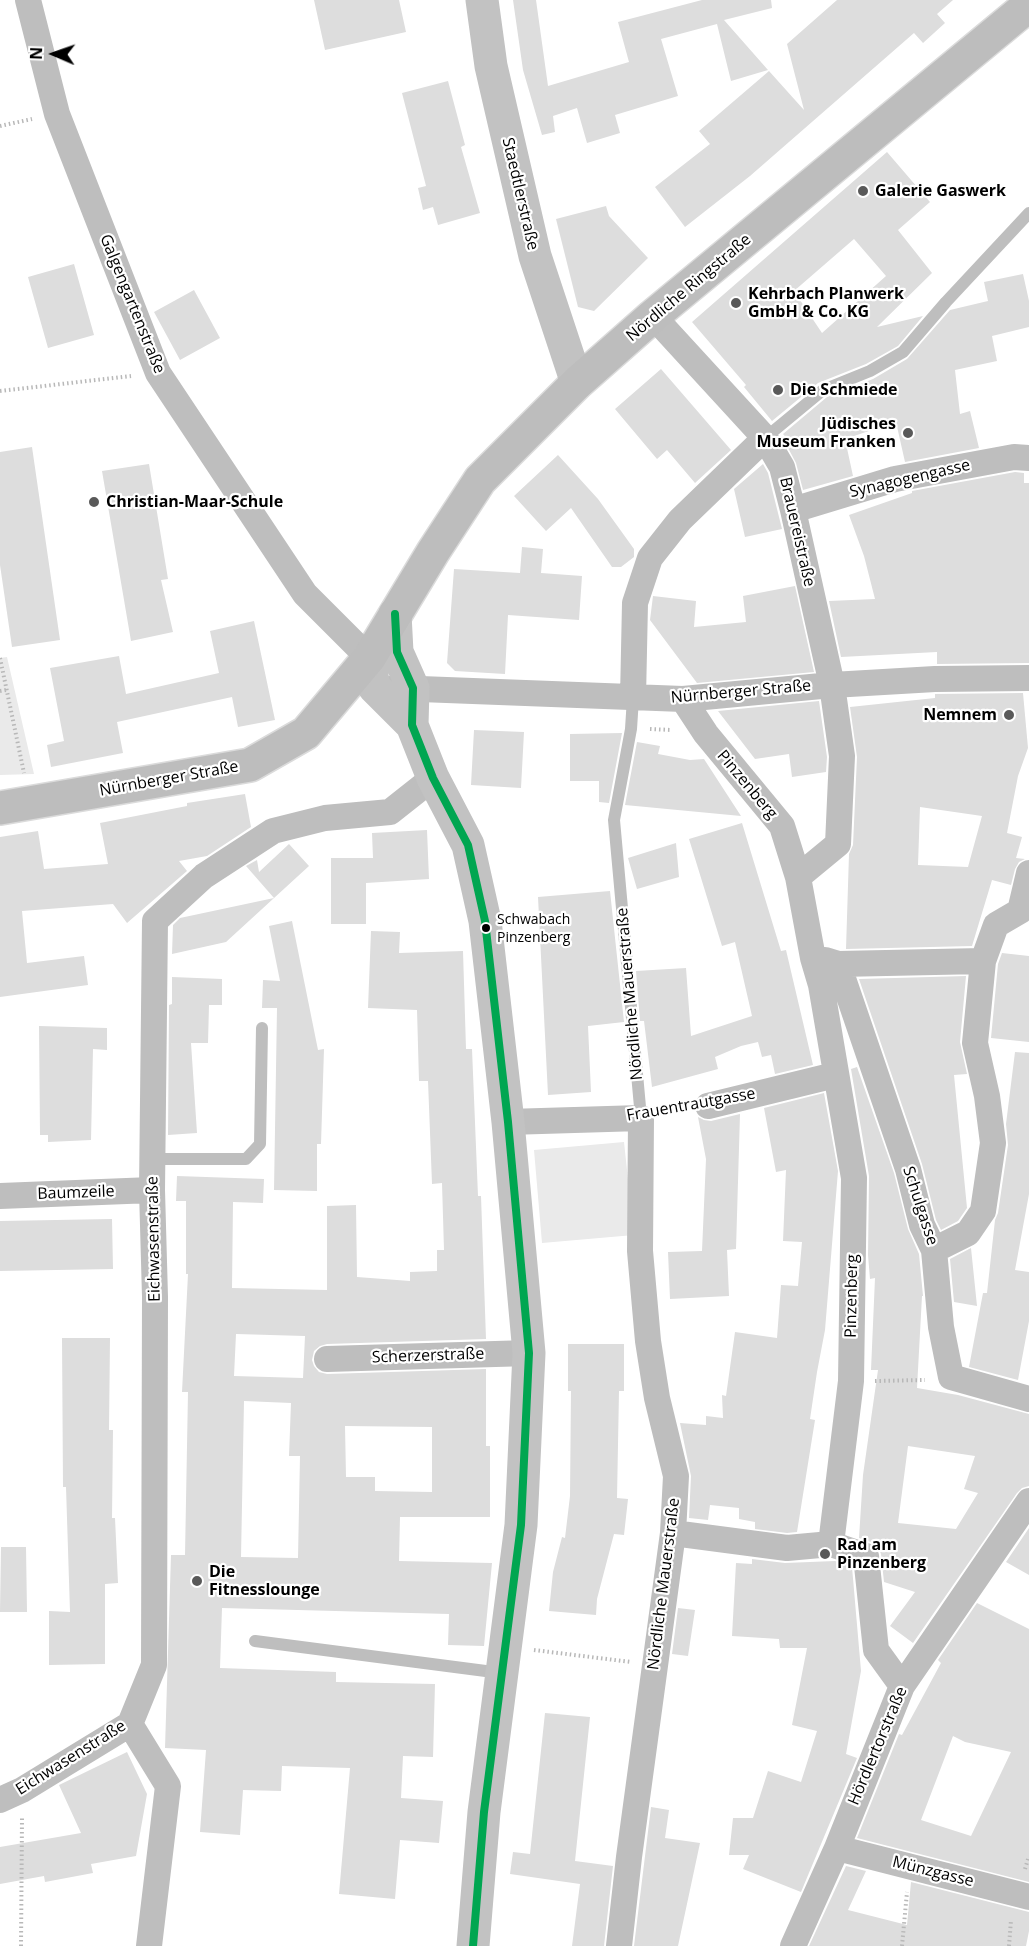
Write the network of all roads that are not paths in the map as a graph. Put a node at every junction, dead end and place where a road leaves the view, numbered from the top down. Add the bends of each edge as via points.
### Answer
1 (28, 0) edge
2 (482, 0) edge
3 (1018, 10) edge
4 (1029, 213) edge
5 (654, 316) junction
6 (577, 383) junction
7 (765, 438) junction
8 (1029, 458) edge
9 (793, 510) junction
10 (395, 614) junction
11 (363, 677) junction
12 (1029, 678) edge
13 (832, 685) junction
14 (413, 688) junction
15 (633, 698) junction
16 (683, 699) junction
17 (412, 725) junction
18 (433, 778) junction
19 (14, 806) edge
20 (1029, 873) edge
21 (798, 877) junction
22 (813, 958) junction
23 (983, 961) junction
24 (838, 964) junction
25 (262, 1028) dead end
26 (835, 1075) junction
27 (708, 1106) road end
28 (641, 1118) junction
29 (508, 1122) junction
30 (153, 1159) junction
31 (152, 1190) junction
32 (0, 1196) edge
33 (934, 1250) junction
34 (529, 1353) junction
35 (327, 1359) dead end
36 (1029, 1400) edge
37 (1029, 1501) edge
38 (673, 1533) junction
39 (831, 1544) junction
40 (255, 1641) dead end
41 (503, 1660) junction
42 (902, 1686) junction
43 (130, 1724) junction
44 (11, 1795) edge
45 (837, 1848) junction
46 (1011, 1892) edge
47 (149, 1946) edge
48 (473, 1946) edge
49 (619, 1946) edge
50 (792, 1946) edge

1 - 11 street, Galgengartenstraße via 57,114 158,373
2 - 6 main road, Staedtlerstraße via 491,66 535,256
3 - 5 main road, Nördliche Ringstraße
4 - 7 lane, Nördliche Mauerstraße via 903,352 870,371 823,390
5 - 6 main road, Nördliche Ringstraße
5 - 7 street, Brauereistraße
6 - 10 main road, Nördliche Ringstraße via 480,480
7 - 9 street, Brauereistraße via 782,467
7 - 15 street, Nördliche Mauerstraße via 680,520 650,558 635,603
8 - 9 street, Synagogengasse via 1014,457 895,479
9 - 13 street, Brauereistraße
10 - 11 main road, Nördliche Ringstraße
10 - 14 main road via 397,652
11 - 14 main road
11 - 17 main road
11 - 19 main road, Nürnberger Straße via 306,733 250,765
12 - 13 street, Nürnberger Straße
13 - 16 street, Nürnberger Straße
13 - 21 street via 842,756 838,844
14 - 15 street, Nürnberger Straße
14 - 17 main road
15 - 16 street, Nürnberger Straße
15 - 28 lane, Nördliche Mauerstraße via 614,820
16 - 21 street, Pinzenberg via 706,734 782,826
17 - 18 main road
18 - 29 main road via 468,845 485,921
18 - 30 street, Eichwasenstraße via 390,812 325,818 273,831 204,876 155,921
20 - 23 street via 1020,911 996,925
21 - 22 street, Pinzenberg
22 - 24 street
22 - 26 street, Pinzenberg
23 - 24 street
23 - 33 street via 975,1043 993,1143 983,1211 968,1233
24 - 33 street, Schulgasse via 908,1169 922,1224
25 - 30 lane via 260,1143 246,1159
26 - 27 street, Frauentrautgasse
26 - 39 street, Pinzenberg via 854,1178 851,1381
28 - 29 street, Frauentrautgasse
28 - 38 street, Nördliche Mauerstraße via 640,1251 648,1341 676,1476
29 - 34 main road
30 - 31 street, Eichwasenstraße
31 - 32 street, Baumzeile
31 - 43 street, Eichwasenstraße via 154,1665
33 - 36 street, Schulgasse via 941,1327 951,1377
34 - 35 street, Scherzerstraße
34 - 41 main road via 521,1525
37 - 42 street, Hördlertorstraße
38 - 39 street via 787,1548
38 - 49 street, Nördliche Mauerstraße
39 - 42 street via 866,1556 876,1650
40 - 41 lane
41 - 48 main road via 484,1812
42 - 45 street, Hördlertorstraße
43 - 44 street, Eichwasenstraße
43 - 47 street via 168,1786
45 - 46 street, Münzgasse
45 - 50 street, Hördlertorstraße

